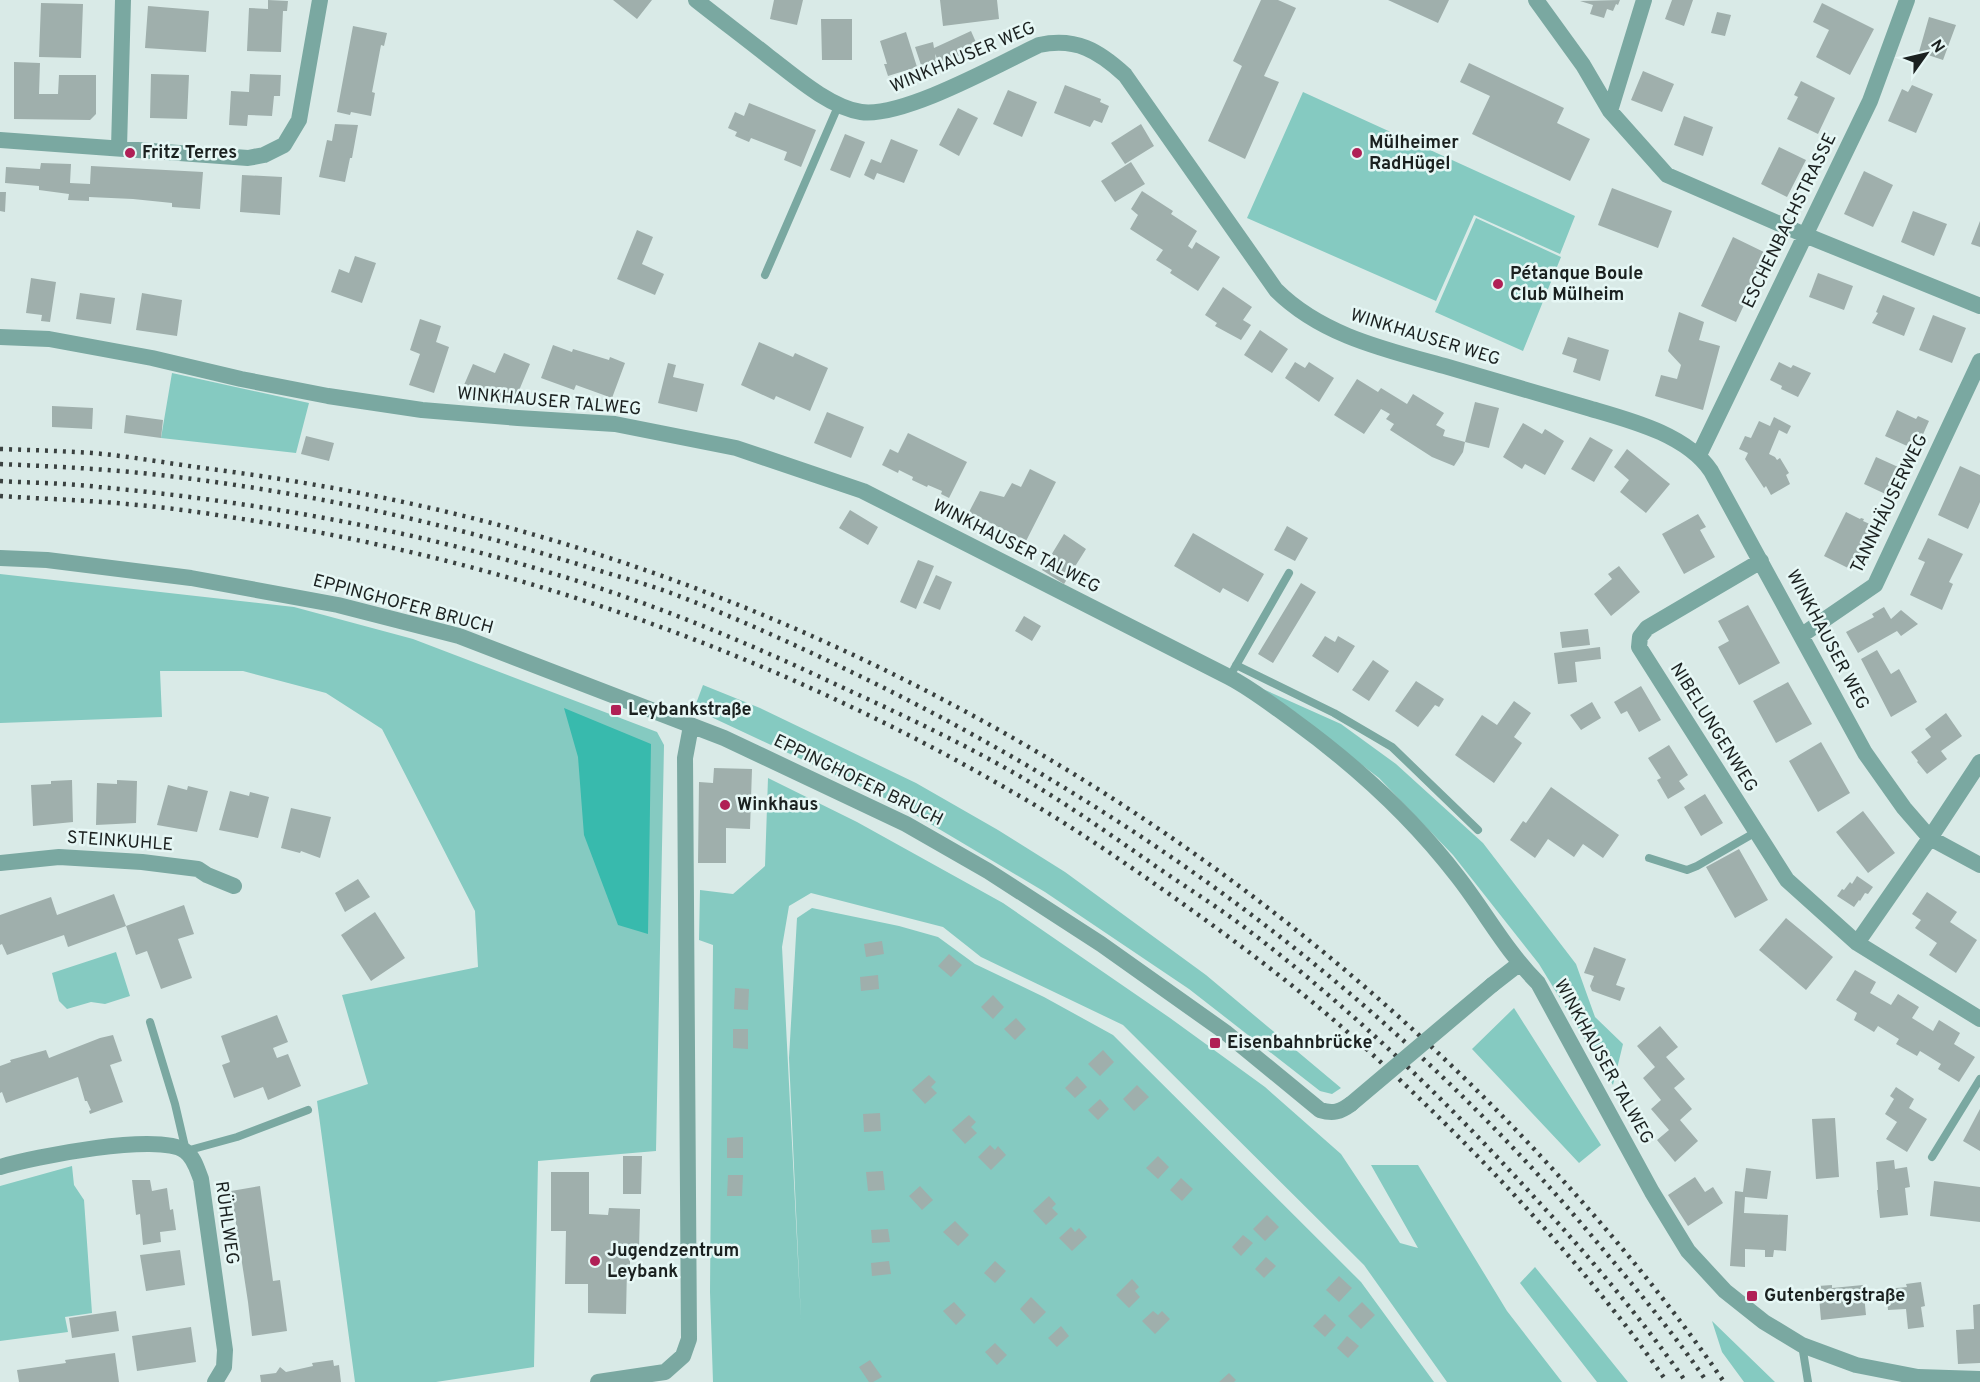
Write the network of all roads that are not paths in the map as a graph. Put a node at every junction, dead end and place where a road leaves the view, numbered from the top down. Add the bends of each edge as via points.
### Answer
1 (123, 0) edge
2 (320, 0) edge
3 (696, 0) edge
4 (1536, 0) edge
5 (1644, 0) edge
6 (1906, 0) edge
7 (839, 104) junction
8 (1610, 111) junction
9 (0, 140) edge
10 (119, 148) junction
11 (1805, 235) junction
12 (765, 275) dead end
13 (1980, 306) edge
14 (0, 337) edge
15 (1980, 361) edge
16 (1699, 455) junction
17 (0, 558) edge
18 (1761, 561) junction
19 (1289, 573) dead end
20 (1802, 635) junction
21 (1233, 671) junction
22 (691, 726) junction
23 (1980, 762) edge
24 (1478, 830) dead end
25 (1756, 832) junction
26 (1930, 838) junction
27 (1649, 858) dead end
28 (0, 863) edge
29 (1980, 865) edge
30 (234, 886) dead end
31 (1857, 943) junction
32 (1519, 964) junction
33 (1980, 1018) edge
34 (150, 1022) dead end
35 (1980, 1079) edge
36 (308, 1110) dead end
37 (186, 1152) junction
38 (1932, 1157) dead end
39 (0, 1167) edge
40 (1802, 1345) junction
41 (1980, 1379) edge
42 (215, 1382) edge
43 (598, 1382) edge
44 (1808, 1382) edge

1 - 10 street
2 - 10 street via 299,120 284,145 248,158
3 - 7 street, WINKHAUSER WEG via 809,87
4 - 8 street via 1583,65
5 - 8 street
6 - 11 street, ESCHENBACHSTRASSE via 1870,101
7 - 12 lane
7 - 16 street, WINKHAUSER WEG via 861,112 894,108 925,99 1039,45 1053,42 1091,49 1125,75 1276,290 1308,317 1374,346 1632,421
8 - 11 street via 1667,175
9 - 10 street
11 - 13 street
11 - 16 street, ESCHENBACHSTRASSE
14 - 21 street, WINKHAUSER TALWEG via 49,339 328,396 432,411 615,424 736,448 863,491
15 - 20 street, TANNHÄUSERWEG via 1875,585
16 - 18 street, WINKHAUSER WEG via 1712,471
17 - 22 street, EPPINGHOFER BRUCH via 191,578 338,605 459,636
18 - 20 street, WINKHAUSER WEG
18 - 25 street, NIBELUNGENWEG via 1647,628 1639,647
19 - 21 lane
20 - 26 street, WINKHAUSER WEG via 1865,753
21 - 24 lane, WINKHAUSER TALWEG via 1334,713 1392,747
21 - 32 street, WINKHAUSER TALWEG via 1251,689 1329,746 1395,805 1458,877
22 - 32 street, EPPINGHOFER BRUCH, bridge via 906,824 988,871 1226,1032 1320,1110 1342,1111
22 - 43 street via 685,758 689,1339 683,1356 665,1372
23 - 26 street
25 - 27 lane via 1687,870
25 - 31 street, NIBELUNGENWEG via 1787,880
26 - 29 street, WINKHAUSER WEG
26 - 31 street
28 - 30 street, STEINKUHLE via 59,857 142,862 198,869
31 - 33 street, NIBELUNGENWEG
32 - 40 street, WINKHAUSER TALWEG via 1538,983 1688,1251 1737,1301
34 - 37 lane
35 - 38 lane
36 - 37 lane
37 - 39 street via 175,1146 155,1144 84,1149
37 - 42 street, RÜHLWEG via 201,1179 225,1350 224,1367
40 - 41 street, WINKHAUSER TALWEG via 1856,1365 1918,1377
40 - 44 lane

